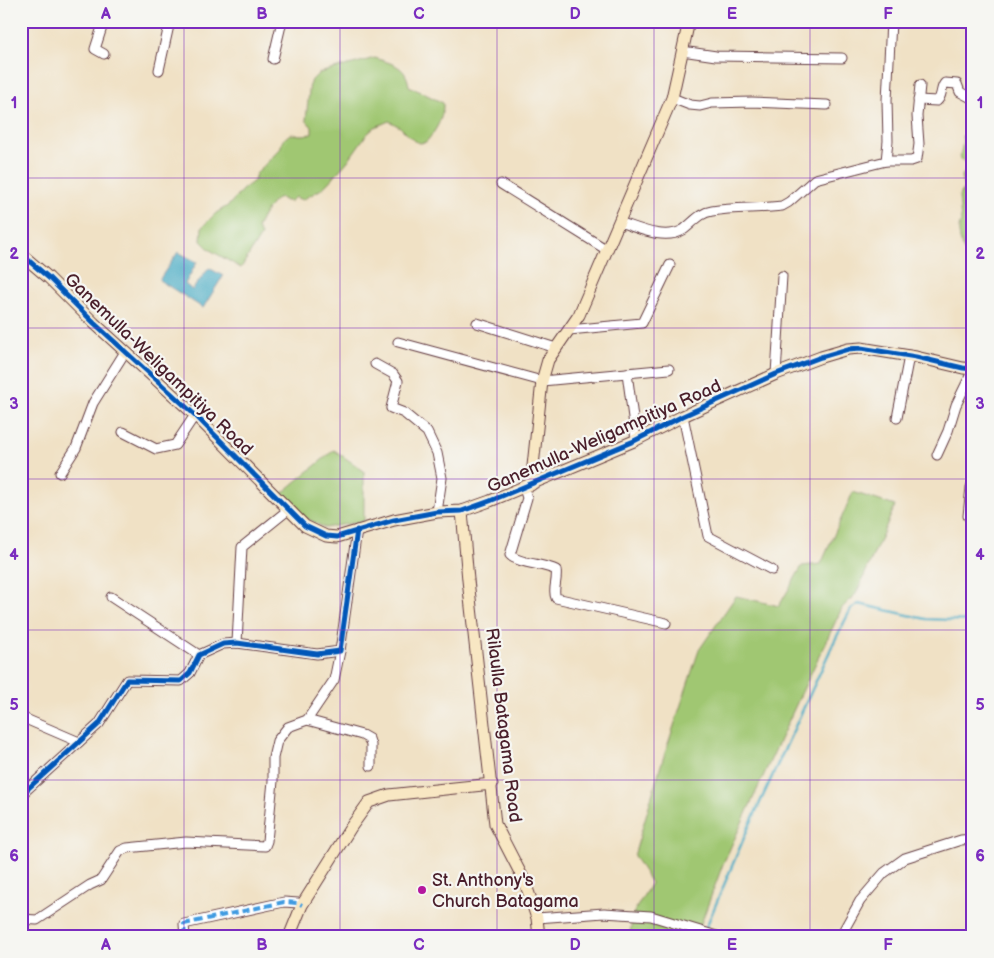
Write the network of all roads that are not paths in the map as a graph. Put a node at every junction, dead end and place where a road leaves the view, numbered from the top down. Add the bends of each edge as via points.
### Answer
1 (104, 21) edge
2 (170, 21) edge
3 (282, 21) edge
4 (689, 21) edge
5 (891, 21) edge
6 (682, 51) junction
7 (104, 54) dead end
8 (842, 58) dead end
9 (273, 60) dead end
10 (159, 70) dead end
11 (920, 85) dead end
12 (672, 98) junction
13 (973, 99) edge
14 (918, 100) junction
15 (827, 105) dead end
16 (886, 161) junction
17 (501, 184) dead end
18 (619, 222) junction
19 (607, 250) junction
20 (21, 254) edge
21 (670, 265) dead end
22 (782, 276) dead end
23 (477, 322) dead end
24 (569, 330) junction
25 (398, 342) dead end
26 (556, 348) junction
27 (125, 352) junction
28 (909, 356) junction
29 (375, 364) dead end
30 (669, 369) dead end
31 (973, 370) edge
32 (627, 373) junction
33 (776, 374) junction
34 (542, 381) junction
35 (195, 415) junction
36 (683, 416) junction
37 (897, 418) dead end
38 (123, 432) dead end
39 (636, 440) junction
40 (937, 455) dead end
41 (60, 473) dead end
42 (973, 486) edge
43 (528, 487) junction
44 (288, 510) junction
45 (462, 511) junction
46 (437, 512) junction
47 (973, 522) edge
48 (357, 530) junction
49 (772, 570) dead end
50 (111, 597) dead end
51 (666, 623) dead end
52 (237, 643) junction
53 (340, 652) junction
54 (199, 655) junction
55 (21, 716) edge
56 (307, 720) junction
57 (79, 742) junction
58 (371, 766) dead end
59 (492, 784) junction
60 (21, 796) edge
61 (973, 839) edge
62 (302, 905) junction
63 (537, 918) junction
64 (21, 919) edge
65 (185, 937) edge
66 (289, 937) edge
67 (539, 937) edge
68 (720, 937) edge
69 (840, 937) edge

1 - 7 street via 95,49
2 - 10 street
3 - 9 street
4 - 6 street
5 - 16 street
6 - 8 street via 716,56
6 - 12 street
11 - 14 street
12 - 15 street via 700,106 752,102
12 - 18 street
13 - 14 street via 960,92 957,84 945,83 937,101
14 - 16 street via 917,159
16 - 18 street via 815,179 782,206 706,212 675,233 654,233
17 - 19 street
18 - 19 street
19 - 24 street via 579,315
20 - 27 street, Ganemulla-Weligampitiya Road
21 - 24 street via 642,323
22 - 33 street
23 - 26 street
24 - 26 street
25 - 34 street
26 - 34 street via 548,360
27 - 35 street, Ganemulla-Weligampitiya Road
27 - 41 street via 93,403 76,448
28 - 31 street, Ganemulla-Weligampitiya Road
28 - 33 street, Ganemulla-Weligampitiya Road via 848,349 820,356
28 - 37 street
29 - 46 street via 393,374 398,381 391,408 404,413 427,432 436,453 442,478
30 - 32 street
31 - 40 street
32 - 34 street
32 - 39 street
33 - 36 street, Ganemulla-Weligampitiya Road
34 - 43 street
35 - 38 street via 175,445 156,449
35 - 44 street, Ganemulla-Weligampitiya Road
36 - 39 street, Ganemulla-Weligampitiya Road
36 - 49 street via 708,536
39 - 43 street, Ganemulla-Weligampitiya Road
42 - 47 street via 968,516
43 - 45 street, Ganemulla-Weligampitiya Road
43 - 51 street via 510,555 514,559 556,570 556,598
44 - 48 street, Ganemulla-Weligampitiya Road via 305,526 326,536 337,537
44 - 52 street via 242,547
45 - 46 street, Ganemulla-Weligampitiya Road
45 - 59 street, Rilaulla Batagama Road
46 - 48 street, Ganemulla-Weligampitiya Road
48 - 53 street
50 - 54 street
52 - 53 street via 317,654
52 - 54 street via 223,644
53 - 56 street via 334,680
54 - 57 street via 190,673 180,681 127,680 99,724
55 - 57 street
56 - 58 street via 370,739
56 - 64 street via 288,727 277,741 265,846 186,842 120,850 101,880 37,920
57 - 60 street
59 - 62 street via 389,795 369,802
59 - 63 street, Rilaulla Batagama Road via 495,824 525,882
61 - 69 street via 905,858 884,873 860,900
62 - 65 street via 284,902 184,924
62 - 66 street
63 - 67 street, Rilaulla Batagama Road
63 - 68 street via 604,913 651,916

